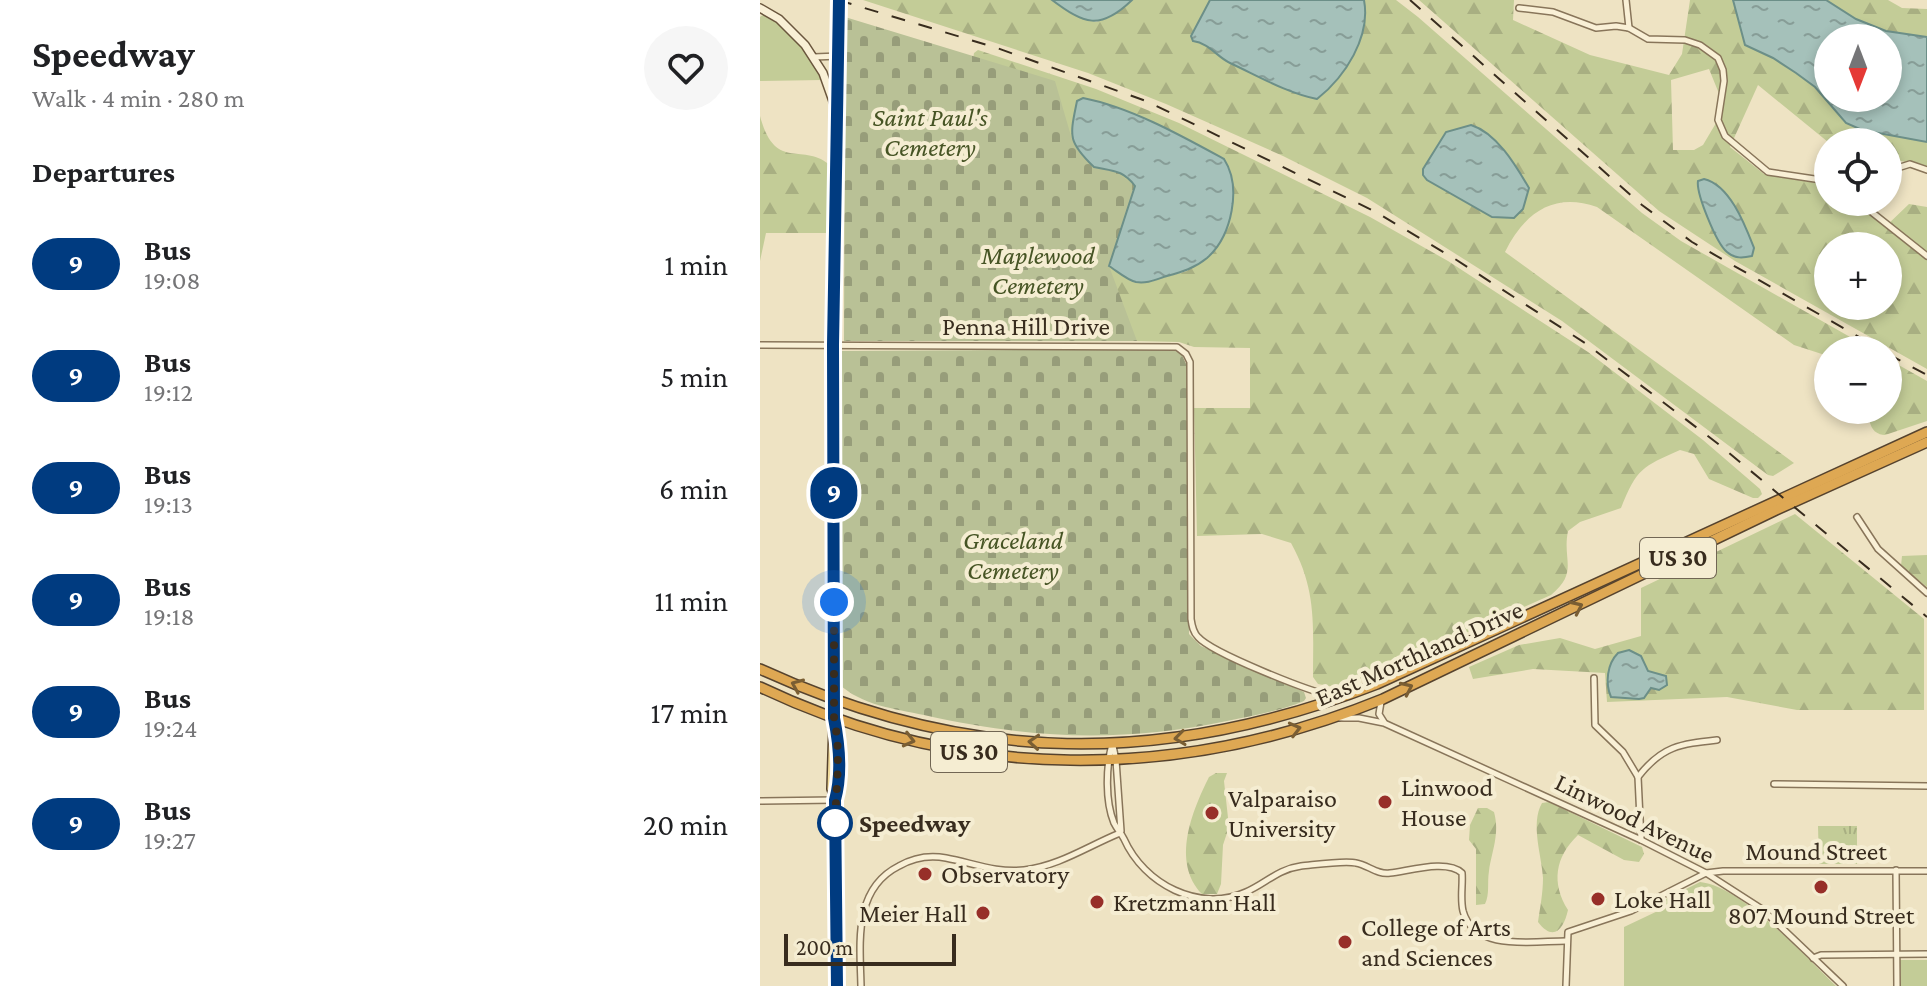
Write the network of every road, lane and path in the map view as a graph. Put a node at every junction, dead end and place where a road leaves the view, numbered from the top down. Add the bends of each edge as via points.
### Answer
1 (839, 0) edge
2 (1626, 0) edge
3 (760, 8) edge
4 (1519, 8) dead end
5 (1629, 28) junction
6 (839, 56) junction
7 (814, 57) junction
8 (839, 118) junction
9 (1902, 167) edge
10 (1927, 170) edge
11 (1814, 179) edge
12 (1877, 216) edge
13 (1927, 256) edge
14 (760, 345) edge
15 (833, 345) junction
16 (1927, 432) edge
17 (1927, 442) edge
18 (1857, 517) dead end
19 (1927, 593) edge
20 (760, 669) edge
21 (1594, 678) dead end
22 (760, 687) edge
23 (1305, 688) junction
24 (1345, 696) junction
25 (1383, 699) junction
26 (835, 701) junction
27 (1306, 710) junction
28 (834, 718) junction
29 (1335, 718) junction
30 (1384, 723) junction
31 (1717, 740) dead end
32 (1112, 744) junction
33 (1112, 760) junction
34 (1638, 777) junction
35 (1774, 784) dead end
36 (1927, 786) edge
37 (835, 800) junction
38 (760, 801) edge
39 (1121, 832) junction
40 (1641, 840) junction
41 (1896, 870) junction
42 (1927, 871) edge
43 (1706, 873) junction
44 (1566, 941) junction
45 (1896, 954) junction
46 (1927, 954) edge
47 (1813, 958) junction
48 (837, 986) edge
49 (861, 986) edge
50 (1566, 986) edge
51 (1843, 986) edge
52 (1897, 986) edge

1 - 6 street
2 - 5 street
3 - 7 street via 794,32
4 - 5 street via 1553,12 1596,28
5 - 11 street via 1648,39 1685,40 1710,50 1723,70 1718,120 1725,136 1768,172
6 - 7 street
6 - 8 street
7 - 8 street
8 - 15 street
9 - 10 street
12 - 13 street
14 - 15 street, Penna Hill Drive
15 - 23 street, Penna Hill Drive via 1177,347 1190,362 1194,633 1211,647
15 - 26 street
16 - 24 highway, East Morthland Drive / US 30
25 -> 17 highway, East Morthland Drive / US 30
18 - 19 street via 1878,549
26 -> 20 highway, East Morthland Drive / US 30
21 - 34 street via 1595,725 1623,752
22 - 28 highway, East Morthland Drive / US 30
23 - 24 street
23 - 27 street via 1310,700
24 - 27 highway, East Morthland Drive / US 30
25 - 29 highway, East Morthland Drive / US 30
25 - 30 street via 1379,714
26 - 28 main road
32 -> 26 highway, East Morthland Drive / US 30 via 984,738
27 -> 32 highway, East Morthland Drive / US 30 via 1192,736
28 -> 33 highway, East Morthland Drive / US 30 via 975,754
28 - 37 main road
29 - 30 street, Linwood Avenue
33 -> 29 highway, East Morthland Drive / US 30 via 1219,748
30 - 40 street, Linwood Avenue
31 - 34 street via 1668,749
32 - 33 street
33 - 39 street via 1110,807
34 - 40 street
35 - 36 street
37 - 38 street
37 - 48 main road
39 - 44 street via 1149,873 1188,896 1232,897 1301,866 1352,862 1387,874 1454,867 1463,877 1464,914 1479,934 1496,940
39 - 49 street via 1030,869 996,870 935,857 892,869 874,886 863,910
40 - 43 street, Linwood Avenue
41 - 42 street, Mound Street
41 - 43 street, Mound Street
41 - 45 street
43 - 44 street via 1631,911 1572,930
43 - 47 street, Linwood Avenue via 1762,909
44 - 50 street
45 - 46 street
45 - 47 street
45 - 52 street
47 - 51 street, Linwood Avenue

